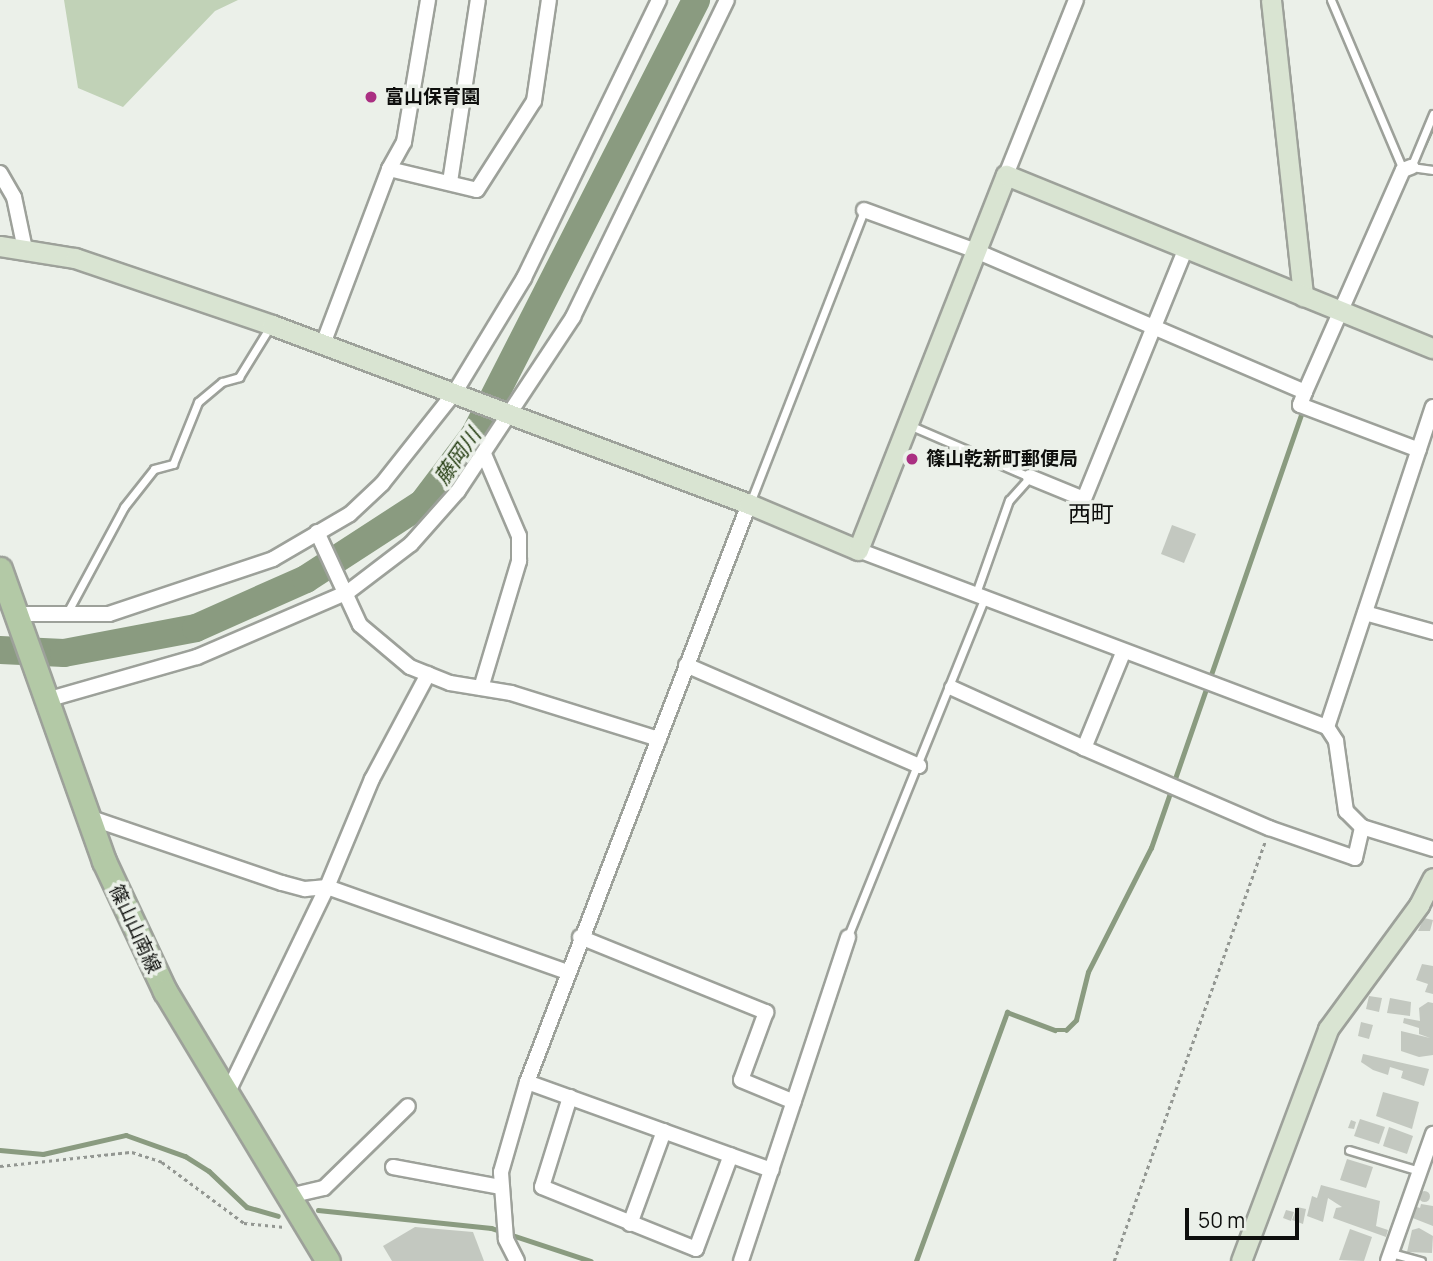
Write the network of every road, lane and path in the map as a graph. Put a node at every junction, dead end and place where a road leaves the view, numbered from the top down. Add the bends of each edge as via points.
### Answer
1 (428, 0) edge
2 (478, 0) edge
3 (548, 0) edge
4 (659, 0) edge
5 (727, 0) edge
6 (1076, 0) edge
7 (1271, 0) edge
8 (1331, 0) edge
9 (1433, 114) edge
10 (1407, 168) junction
11 (390, 169) junction
12 (1433, 170) edge
13 (0, 173) edge
14 (1006, 175) junction
15 (450, 182) junction
16 (864, 211) joint
17 (0, 246) edge
18 (1186, 248) junction
19 (25, 250) junction
20 (976, 251) junction
21 (1303, 296) junction
22 (1338, 310) junction
23 (272, 325) junction
24 (1152, 327) junction
25 (323, 344) junction
26 (1433, 348) edge
27 (1305, 392) junction
28 (460, 395) junction
29 (1433, 407) edge
30 (509, 413) junction
31 (905, 424) junction
32 (1419, 450) junction
33 (484, 454) junction
34 (1030, 477) junction
35 (749, 504) junction
36 (319, 536) junction
37 (858, 550) junction
38 (0, 569) edge
39 (347, 589) junction
40 (979, 598) junction
41 (67, 613) junction
42 (1365, 613) junction
43 (18, 620) junction
44 (1433, 632) edge
45 (1123, 653) junction
46 (686, 665) junction
47 (428, 674) junction
48 (481, 688) junction
49 (952, 688) junction
50 (44, 692) junction
51 (1327, 727) junction
52 (659, 739) junction
53 (1084, 748) junction
54 (919, 766) junction
55 (88, 817) junction
56 (1362, 827) junction
57 (1269, 828) junction
58 (1433, 849) edge
59 (1433, 878) edge
60 (327, 887) junction
61 (580, 937) junction
62 (848, 937) joint
63 (567, 972) junction
64 (527, 1082) junction
65 (227, 1094) junction
66 (570, 1097) junction
67 (794, 1102) junction
68 (408, 1106) dead end
69 (664, 1131) junction
70 (1433, 1134) edge
71 (1349, 1150) dead end
72 (731, 1155) junction
73 (0, 1166) edge
74 (393, 1167) dead end
75 (772, 1170) junction
76 (1419, 1171) junction
77 (501, 1187) junction
78 (289, 1196) junction
79 (630, 1224) junction
80 (309, 1229) junction
81 (1389, 1257) edge
82 (328, 1261) edge
83 (517, 1261) edge
84 (741, 1261) edge
85 (1114, 1261) edge
86 (1241, 1261) edge
87 (1421, 1261) edge

1 - 11 street via 404,142
2 - 15 street
3 - 15 street via 534,101 477,190
4 - 28 street via 524,278
5 - 30 street via 591,284
6 - 14 street
7 - 21 street
8 - 10 lane
9 - 10 lane
10 - 12 lane
10 - 22 street
11 - 15 street
11 - 25 street
13 - 19 street via 14,197
14 - 18 street
14 - 20 street
16 - 20 street
16 - 35 lane
17 - 19 street
18 - 21 street
18 - 24 street
19 - 23 street via 75,258
20 - 24 street
20 - 31 street
21 - 22 street
22 - 26 street
22 - 27 street
23 - 25 street
23 - 41 lane via 239,377 222,382 198,401 173,464 154,469 124,507
24 - 27 street
24 - 34 street via 1084,499
25 - 28 street
27 - 32 street via 1300,405
28 - 30 street
28 - 36 street via 383,484
29 - 32 street
30 - 33 street
30 - 35 street
31 - 34 lane
31 - 37 street
32 - 42 street
33 - 39 street via 411,544
33 - 48 street via 519,536 519,561
34 - 40 lane via 1009,500
35 - 37 street
35 - 46 street
36 - 39 street
36 - 41 street via 273,559 109,614
37 - 40 street
38 - 43 main road, 篠山山南線
39 - 47 street via 360,625 393,655
39 - 50 street via 198,657
40 - 45 street
40 - 49 lane
41 - 43 street
42 - 44 street
42 - 51 street
43 - 50 main road, 篠山山南線
45 - 51 street
45 - 53 street
46 - 52 street
46 - 54 street
47 - 48 street
47 - 60 street via 372,779
48 - 52 street
49 - 53 street
49 - 54 lane
50 - 55 main road, 篠山山南線
51 - 56 street via 1336,741 1346,811
52 - 61 street
53 - 57 street
54 - 62 lane
55 - 60 street via 282,883 305,889
55 - 65 main road, 篠山山南線 via 164,991
56 - 57 street via 1355,858
56 - 58 street
57 - 85 path
59 - 86 street via 1419,905 1328,1029
60 - 63 street
60 - 65 street
61 - 63 street
61 - 67 street via 766,1012 741,1080
62 - 67 street
63 - 64 street
64 - 66 street
64 - 77 street via 501,1172
65 - 78 main road, 篠山山南線
66 - 69 street
66 - 79 street via 542,1187
67 - 75 street
68 - 78 street via 324,1188
69 - 72 street
69 - 79 street
70 - 76 street
71 - 76 lane
72 - 75 street
72 - 79 street via 696,1249
73 - 80 path via 132,1152 162,1163 244,1223
74 - 77 street
75 - 84 street
76 - 81 street
77 - 83 street via 506,1239
78 - 80 main road, 篠山山南線
80 - 82 main road, 篠山山南線
81 - 87 lane

